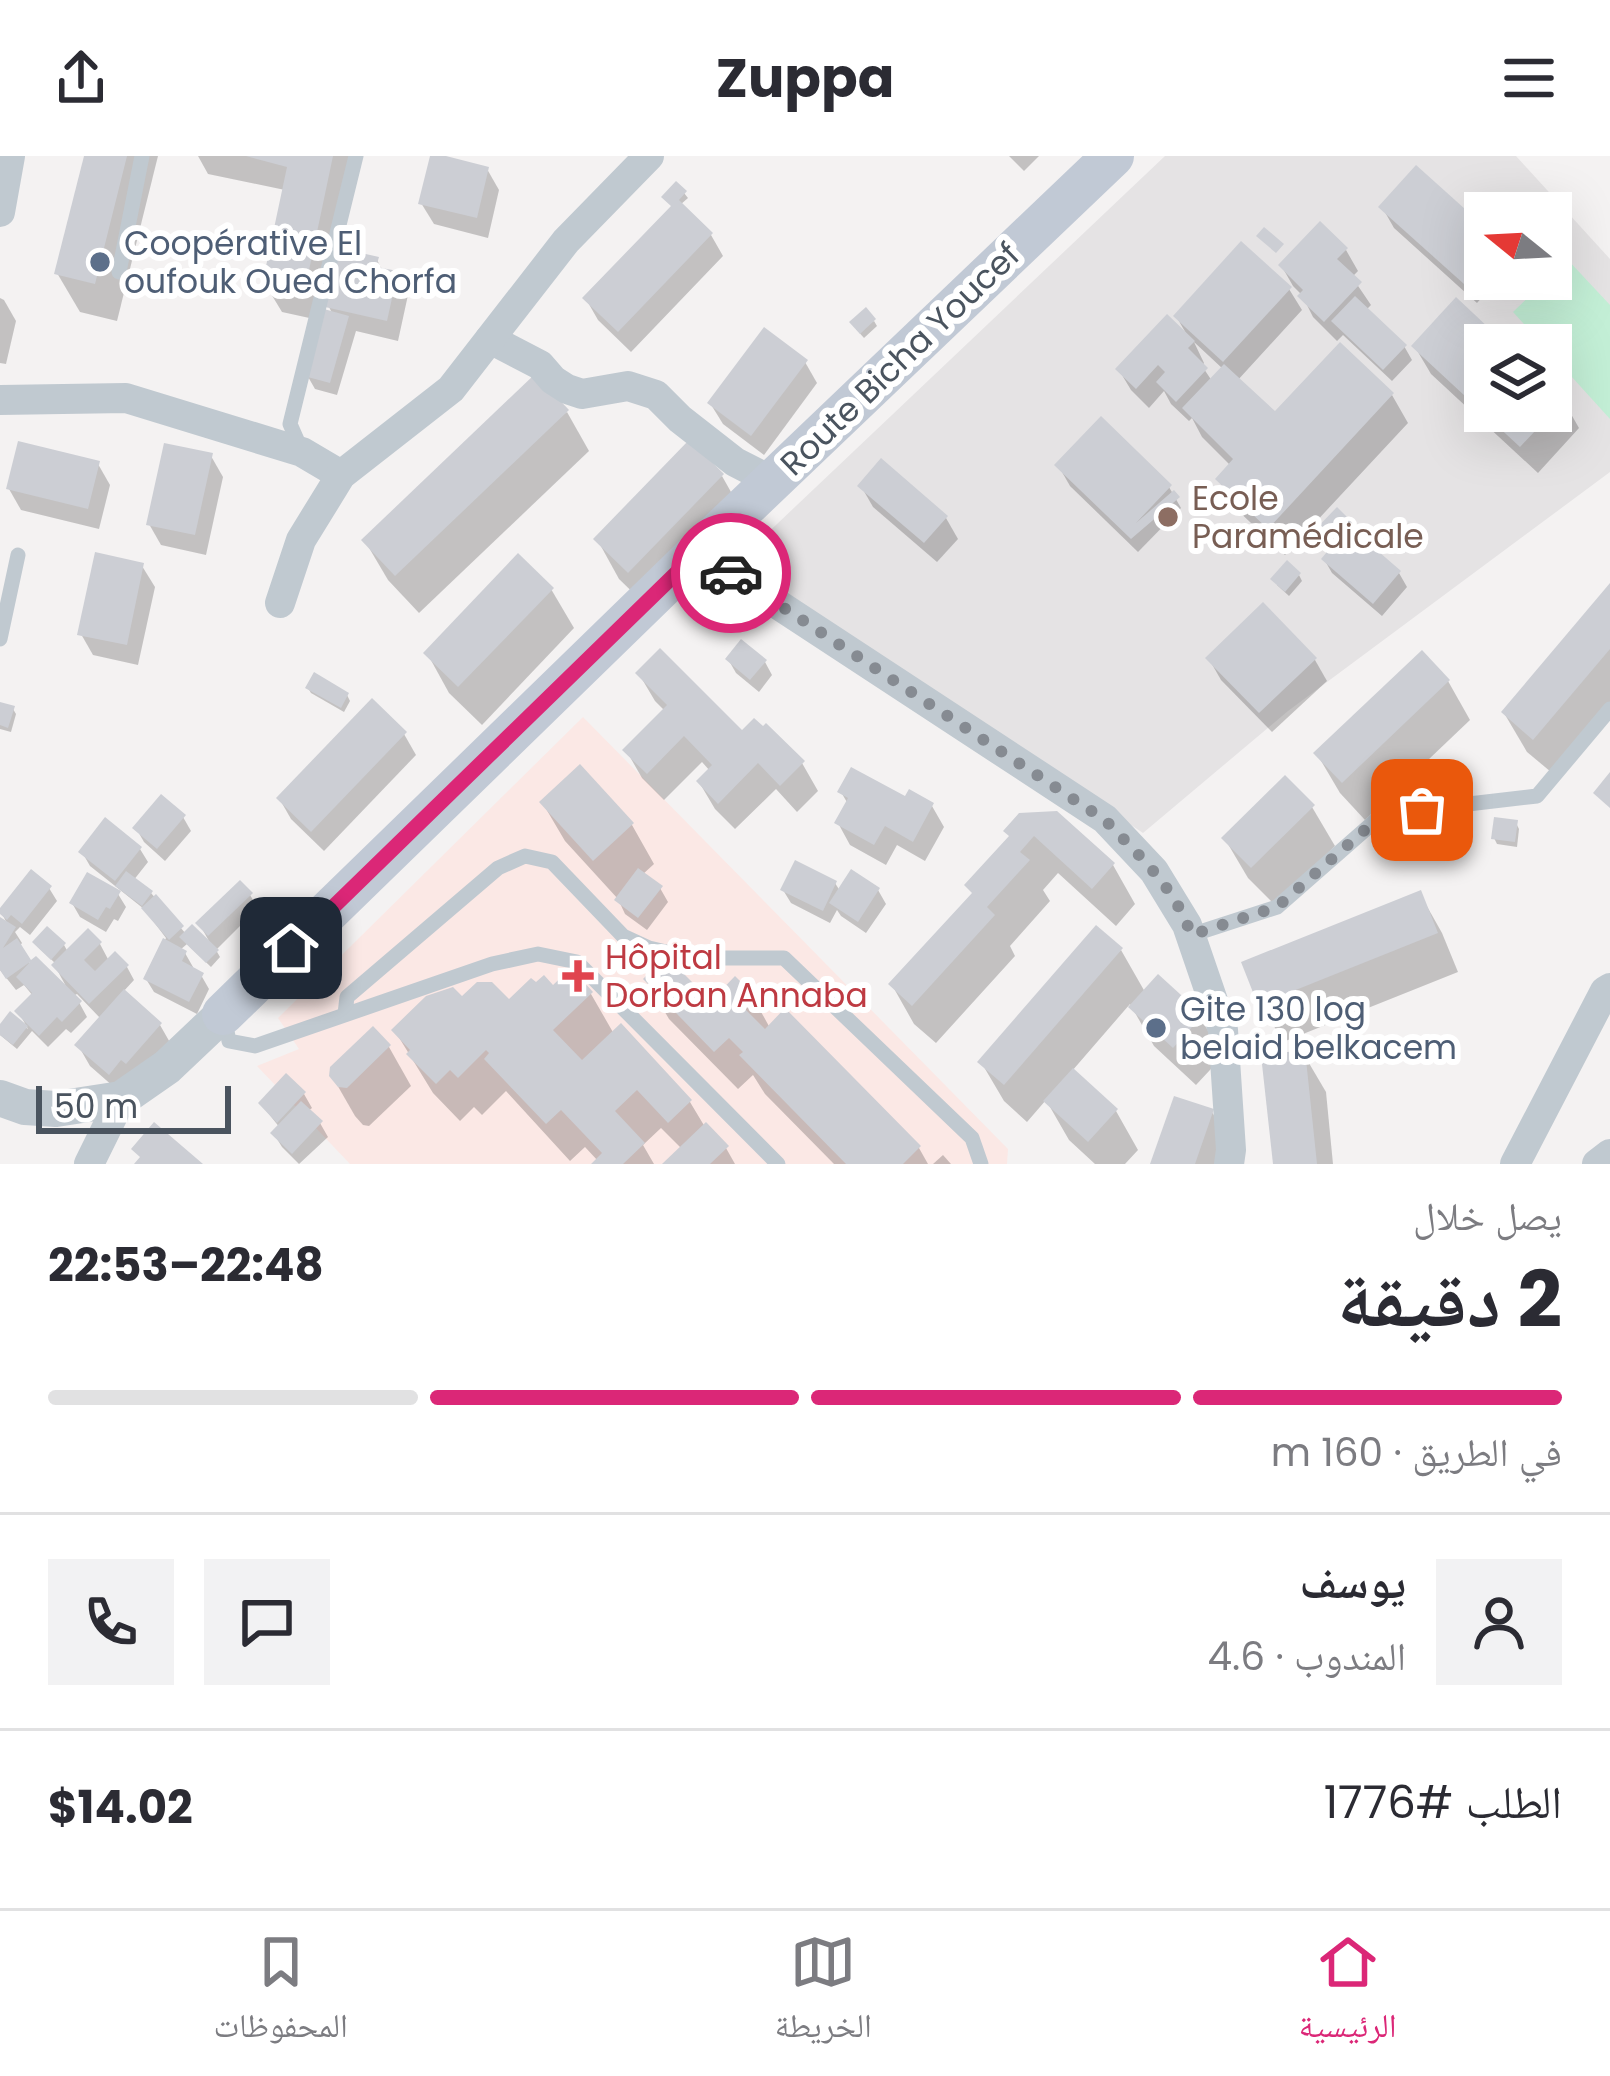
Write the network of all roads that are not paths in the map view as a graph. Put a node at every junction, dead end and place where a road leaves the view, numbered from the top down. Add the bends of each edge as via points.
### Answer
1 (10, 156) edge
2 (142, 156) edge
3 (356, 156) edge
4 (650, 156) edge
5 (1113, 156) edge
6 (0, 212) edge
7 (119, 272) dead end
8 (490, 339) junction
9 (0, 400) edge
10 (302, 452) junction
11 (340, 475) junction
12 (772, 481) junction
13 (698, 552) junction
14 (18, 555) dead end
15 (280, 603) dead end
16 (0, 639) edge
17 (1610, 709) edge
18 (1191, 935) junction
19 (1610, 988) edge
20 (345, 1014) junction
21 (223, 1015) junction
22 (0, 1098) edge
23 (121, 1099) junction
24 (1610, 1154) edge
25 (89, 1164) edge
26 (778, 1164) edge
27 (981, 1164) edge
28 (1229, 1164) edge
29 (1515, 1164) edge
30 (1597, 1164) edge

1 - 6 street
2 - 7 lane
3 - 10 lane via 290,424
4 - 8 street via 566,241
5 - 12 main road, Route Bicha Youcef
8 - 11 street via 451,388
8 - 12 street via 567,389 628,386 656,395 734,462
9 - 10 street via 126,398
10 - 11 street
11 - 15 street via 301,540
12 - 13 main road, Route Bicha Youcef
13 - 18 street via 1105,820 1154,871
13 - 21 main road, Route Bicha Youcef
14 - 16 lane
17 - 18 lane via 1538,796 1383,814 1277,907
18 - 28 street via 1223,1030
19 - 29 street
20 - 21 lane via 255,1046 229,1041
20 - 26 lane via 515,959 538,954 577,962
20 - 27 lane via 347,997 497,868 525,856 552,862 622,936 650,948 784,958 972,1138
21 - 23 street
22 - 23 street via 56,1109
23 - 25 street
24 - 30 street

